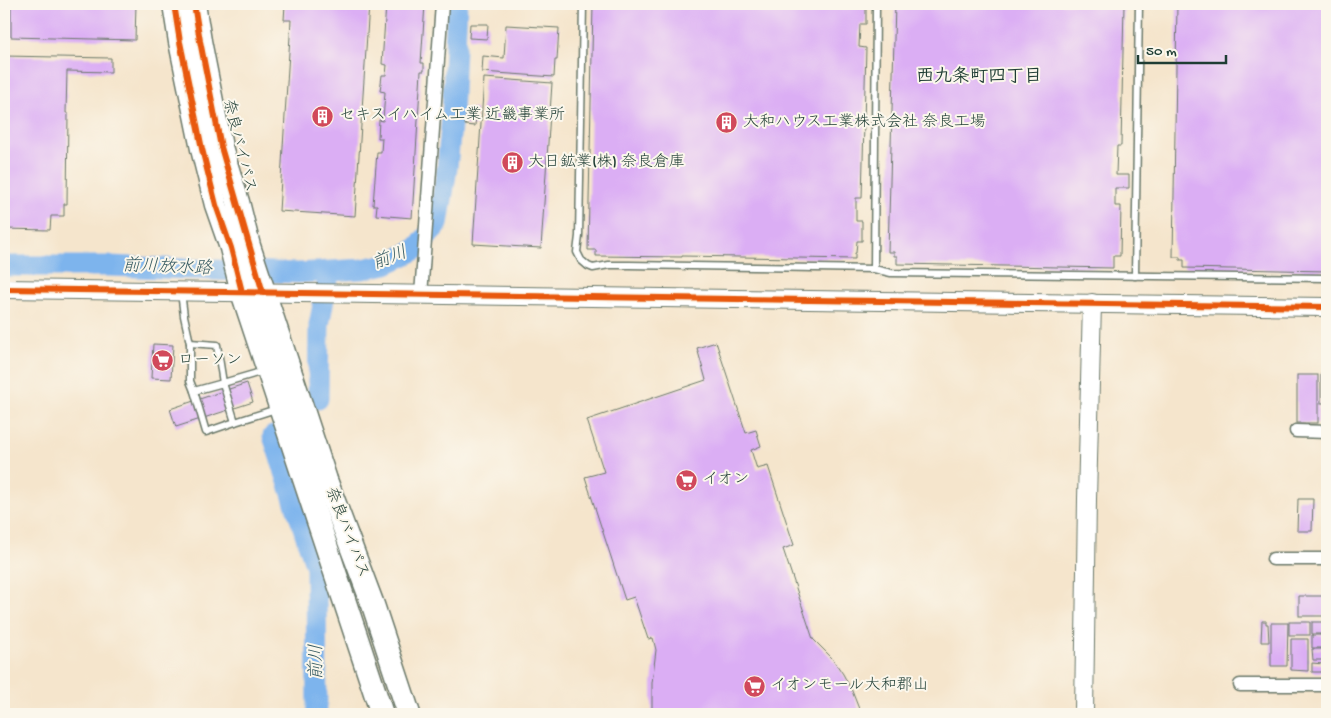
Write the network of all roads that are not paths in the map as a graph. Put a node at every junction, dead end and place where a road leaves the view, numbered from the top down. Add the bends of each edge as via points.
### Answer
1 (174, 4) edge
2 (194, 4) edge
3 (442, 4) edge
4 (583, 4) edge
5 (876, 4) edge
6 (1139, 4) edge
7 (240, 247) junction
8 (874, 270) junction
9 (1135, 276) junction
10 (1327, 278) edge
11 (250, 284) junction
12 (4, 289) edge
13 (181, 291) junction
14 (421, 295) junction
15 (1092, 303) junction
16 (1327, 307) edge
17 (190, 343) junction
18 (268, 370) junction
19 (223, 383) junction
20 (194, 391) junction
21 (280, 408) junction
22 (235, 422) junction
23 (1296, 431) dead end
24 (1327, 432) edge
25 (1272, 559) dead end
26 (1327, 559) edge
27 (1240, 685) dead end
28 (1327, 685) edge
29 (382, 714) edge
30 (409, 714) edge
31 (1084, 714) edge

1 - 7 highway, 奈良バイパス via 216,205
2 - 7 highway, 奈良バイパス via 221,147 238,202
3 - 14 street
4 - 8 lane via 580,236 577,248 584,263 593,268 628,265
5 - 8 lane
6 - 9 lane
7 - 11 highway, 奈良バイパス
8 - 9 lane via 891,273
9 - 10 lane
11 - 13 street
11 - 14 street
11 - 18 highway, 奈良バイパス
11 - 30 highway, 奈良バイパス via 373,606
12 - 13 street
13 - 17 lane
14 - 15 street
15 - 16 street
15 - 31 street
17 - 19 lane via 217,345
17 - 20 lane via 190,381
18 - 19 lane
18 - 21 highway, 奈良バイパス
19 - 20 lane
19 - 22 lane
20 - 22 lane via 206,432
21 - 22 lane
21 - 29 highway, 奈良バイパス
23 - 24 street
25 - 26 street
27 - 28 street

